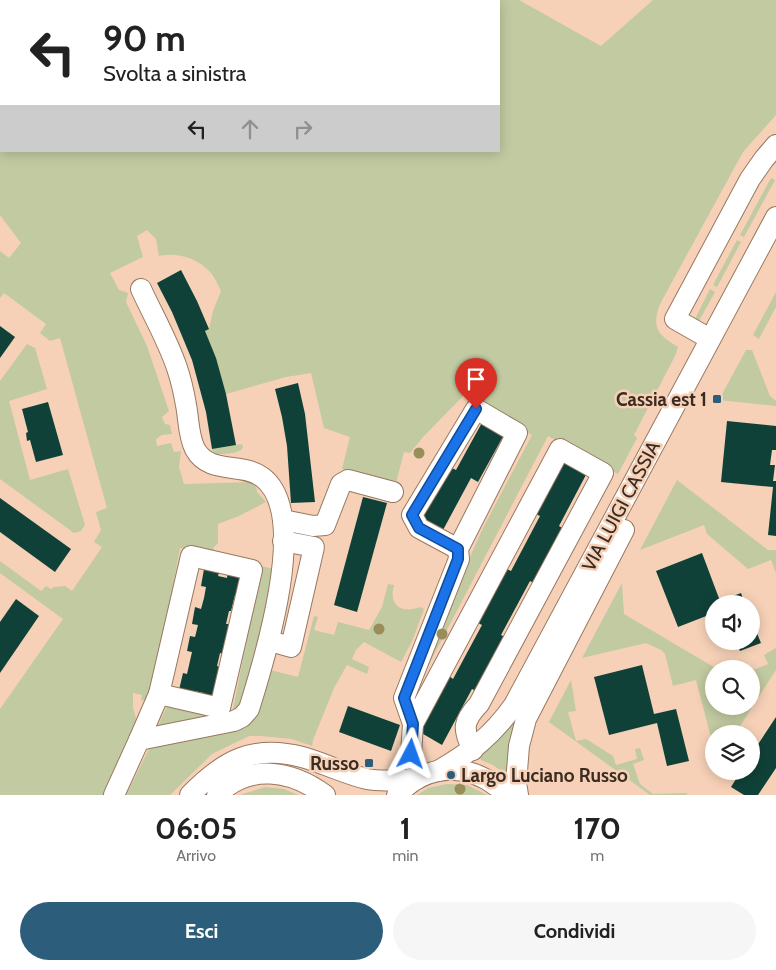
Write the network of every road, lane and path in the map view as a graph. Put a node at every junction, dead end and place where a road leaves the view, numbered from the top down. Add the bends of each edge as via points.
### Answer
1 (776, 145) edge
2 (776, 217) edge
3 (776, 240) edge
4 (141, 289) dead end
5 (710, 340) junction
6 (393, 492) dead end
7 (284, 520) junction
8 (284, 541) junction
9 (458, 549) junction
10 (270, 641) junction
11 (159, 694) junction
12 (413, 724) junction
13 (139, 740) junction
14 (473, 750) junction
15 (426, 776) junction
16 (114, 795) edge
17 (190, 795) edge
18 (217, 795) edge
19 (325, 795) edge
20 (397, 795) edge
21 (507, 795) edge
22 (518, 795) edge

1 - 5 street via 750,179 675,319
2 - 5 street, VIA LUIGI CASSIA
3 - 22 street, VIA LUIGI CASSIA via 532,706 519,746
4 - 7 street via 177,368 196,451 206,462 249,470 262,477 272,487
5 - 14 street, VIA LUIGI CASSIA via 514,705 502,722
6 - 7 street via 348,480 341,484 325,525
7 - 8 street
8 - 10 street
8 - 10 street via 314,547 291,647
9 - 9 street via 419,528 412,515 476,409 517,433
9 - 12 street via 458,559 404,698
10 - 13 street via 249,709 242,717
11 - 11 street via 191,556 252,570 220,708
11 - 13 street
12 - 14 street via 560,450 603,473 479,704 465,723 466,738
12 - 15 street via 411,754
13 - 16 street
14 - 15 street, VIA LUIGI CASSIA
15 - 17 street via 369,779 302,757 259,754 233,760 219,768
15 - 20 street, VIA LUIGI CASSIA
15 - 21 street via 461,771 483,776
18 - 19 street via 231,783 262,773 289,776

